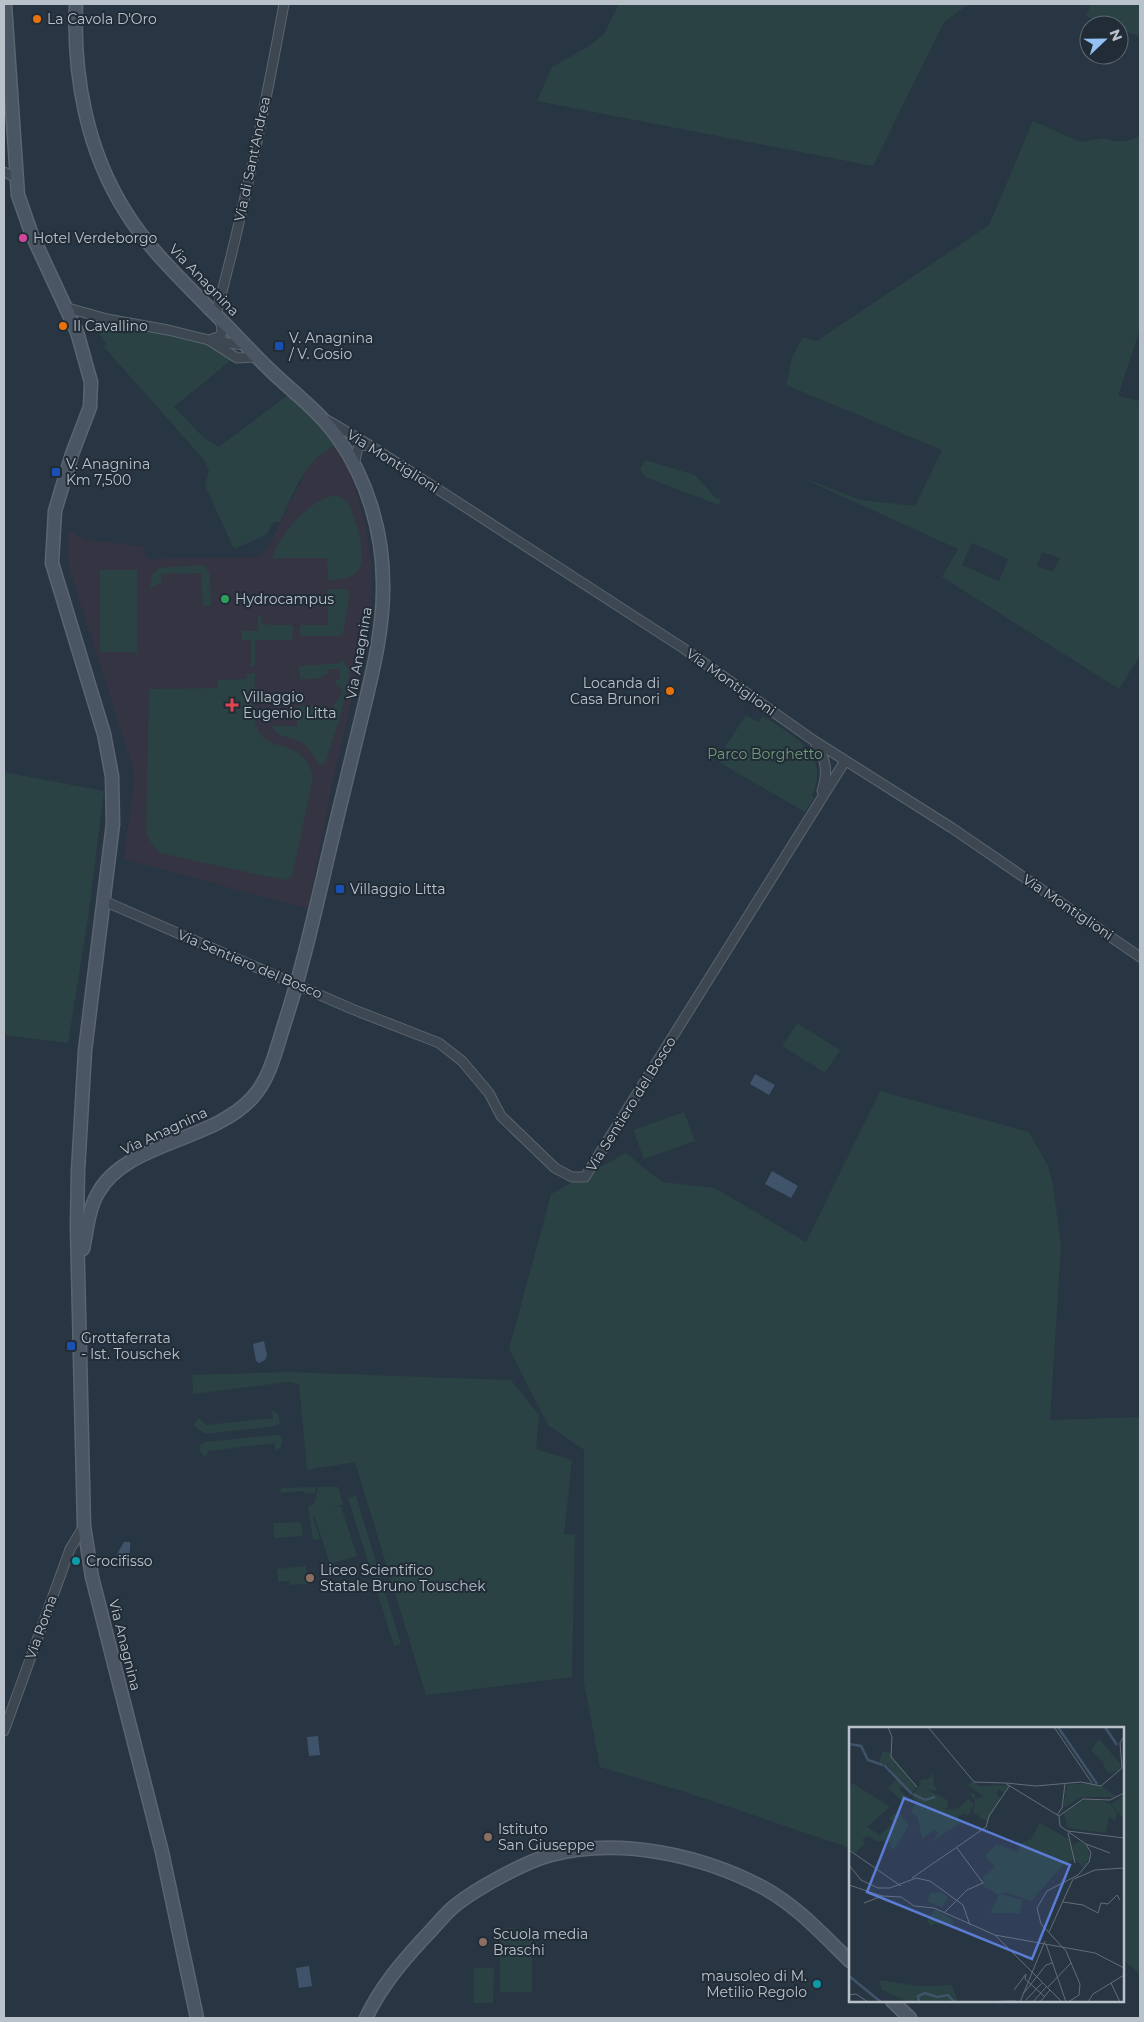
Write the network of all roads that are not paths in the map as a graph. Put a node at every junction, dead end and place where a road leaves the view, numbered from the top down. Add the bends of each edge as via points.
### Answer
1 (5, 4) edge
2 (76, 4) edge
3 (284, 4) edge
4 (9, 175) edge
5 (68, 308) junction
6 (216, 314) junction
7 (209, 340) junction
8 (244, 345) junction
9 (256, 357) junction
10 (318, 415) junction
11 (371, 446) junction
12 (354, 465) junction
13 (813, 740) junction
14 (845, 761) junction
15 (818, 803) junction
16 (104, 901) junction
17 (1140, 957) edge
18 (297, 983) junction
19 (78, 1171) junction
20 (97, 1194) junction
21 (79, 1271) junction
22 (84, 1526) junction
23 (4, 1731) edge
24 (849, 1960) edge
25 (893, 2002) edge
26 (197, 2014) edge
27 (366, 2018) edge
28 (910, 2018) edge

1 - 4 main road, Via Anagnina via 14,109
2 - 6 main road, Via Anagnina via 80,86 92,133 110,182 129,218 151,246
3 - 6 street, Via di Sant'Andrea via 256,148
4 - 5 main road, Via Anagnina via 26,220
5 - 7 street
5 - 16 main road, Via Anagnina via 91,382 90,407 55,511 52,563 104,734 112,776 113,824
6 - 7 street via 221,322 221,336
6 - 8 main road, Via Anagnina
7 - 8 street
7 - 9 street via 237,358
8 - 9 main road, Via Anagnina
9 - 10 main road, Via Anagnina
10 - 11 street, Via Montiglioni
10 - 12 main road, Via Anagnina via 338,437
11 - 12 street via 358,448
11 - 13 street, Via Montiglioni via 684,648
12 - 18 main road, Via Anagnina via 369,498 380,540 382,614 369,687
13 - 14 street, Via Montiglioni
13 - 15 street, Via Sentiero del Bosco via 824,754 827,777
14 - 15 street, Via Sentiero del Bosco
14 - 17 street, Via Montiglioni via 952,828
15 - 18 street, Via Sentiero del Bosco via 585,1177 572,1177 555,1168 501,1116 489,1093 462,1061 439,1043 352,1009
16 - 18 street, Via Sentiero del Bosco
16 - 19 main road, Via Anagnina via 85,1051
18 - 20 main road, Via Anagnina via 271,1067 252,1098 224,1119 191,1136 138,1156 118,1169
19 - 20 main road via 85,1189
19 - 21 main road, Via Anagnina
20 - 21 main road, Via Anagnina via 90,1212
21 - 22 main road, Via Anagnina
22 - 23 street, Via Roma via 70,1549
22 - 26 main road, Via Anagnina via 91,1573 164,1859
24 - 27 main road via 791,1905 727,1870 677,1855 615,1847 551,1855 501,1876 450,1910 402,1962
25 - 28 main road

